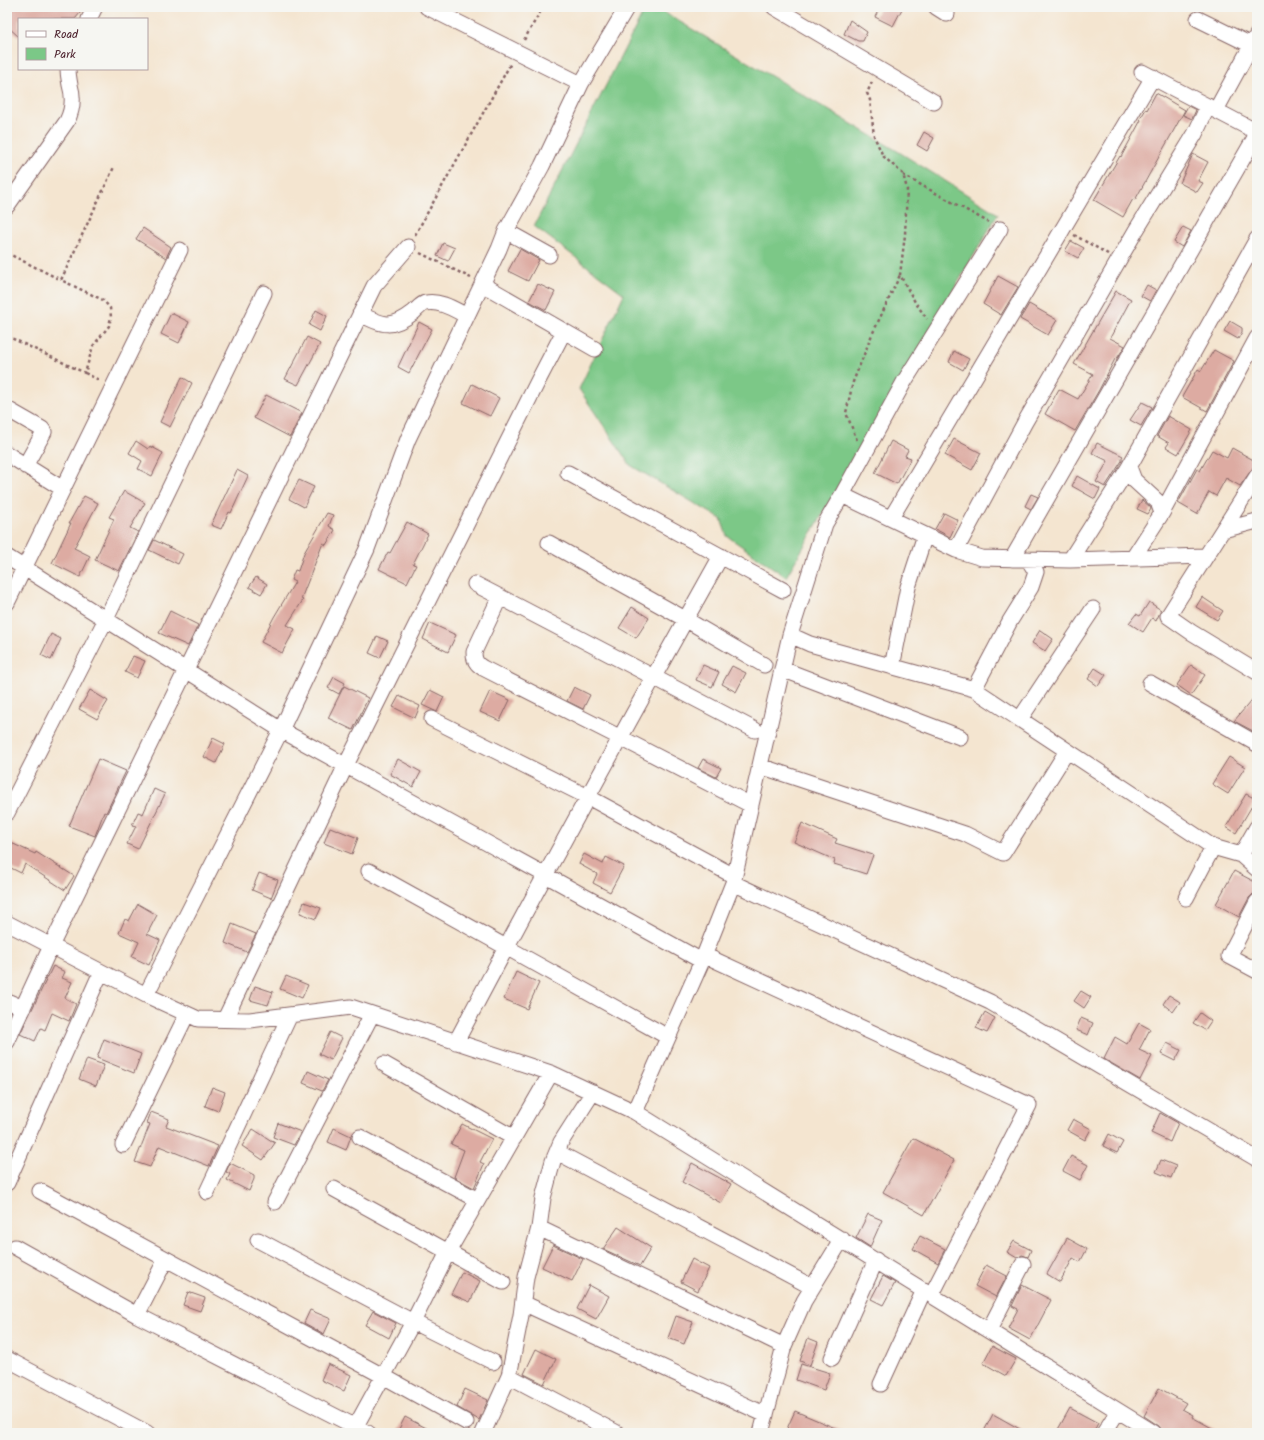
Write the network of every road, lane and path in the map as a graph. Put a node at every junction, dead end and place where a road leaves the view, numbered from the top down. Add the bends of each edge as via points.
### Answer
1 (94, 7) edge
2 (427, 7) edge
3 (543, 7) edge
4 (627, 7) edge
5 (774, 7) edge
6 (89, 18) edge
7 (1198, 19) dead end
8 (1254, 40) edge
9 (518, 52) junction
10 (878, 68) junction
11 (68, 70) edge
12 (582, 84) junction
13 (934, 102) dead end
14 (1212, 108) junction
15 (1257, 133) edge
16 (114, 167) dead end
17 (903, 174) junction
18 (7, 206) edge
19 (1063, 228) junction
20 (1000, 229) joint
21 (506, 232) junction
22 (1257, 239) edge
23 (408, 247) junction
24 (180, 250) dead end
25 (7, 253) edge
26 (549, 255) dead end
27 (1119, 261) junction
28 (900, 275) junction
29 (61, 280) junction
30 (482, 284) junction
31 (264, 293) dead end
32 (360, 314) junction
33 (467, 316) junction
34 (564, 331) junction
35 (934, 335) junction
36 (7, 336) edge
37 (1257, 338) edge
38 (595, 348) dead end
39 (7, 409) edge
40 (7, 454) edge
41 (864, 454) junction
42 (25, 466) junction
43 (1130, 467) junction
44 (568, 473) dead end
45 (1257, 476) edge
46 (63, 489) junction
47 (842, 496) junction
48 (1162, 513) junction
49 (891, 518) junction
50 (1257, 521) edge
51 (1223, 530) junction
52 (925, 535) junction
53 (549, 543) dead end
54 (956, 550) junction
55 (721, 556) junction
56 (1206, 556) junction
57 (7, 557) edge
58 (1132, 558) junction
59 (1012, 559) junction
60 (1028, 559) junction
61 (1070, 560) junction
62 (24, 567) junction
63 (476, 584) dead end
64 (784, 590) dead end
65 (506, 600) junction
66 (7, 603) edge
67 (1093, 610) dead end
68 (106, 619) junction
69 (686, 620) junction
70 (790, 635) junction
71 (764, 665) dead end
72 (892, 667) junction
73 (187, 670) junction
74 (782, 670) junction
75 (1257, 672) edge
76 (654, 677) junction
77 (1150, 682) dead end
78 (974, 689) junction
79 (432, 719) dead end
80 (1020, 719) junction
81 (281, 730) junction
82 (755, 730) dead end
83 (960, 737) dead end
84 (621, 738) junction
85 (1257, 744) edge
86 (1067, 751) junction
87 (346, 765) junction
88 (760, 766) junction
89 (588, 797) junction
90 (751, 806) junction
91 (7, 813) edge
92 (1257, 827) edge
93 (1213, 847) junction
94 (1240, 856) junction
95 (1257, 868) edge
96 (369, 872) dead end
97 (545, 874) junction
98 (733, 879) junction
99 (1186, 898) dead end
100 (1257, 902) edge
101 (7, 923) edge
102 (51, 946) junction
103 (506, 947) junction
104 (703, 958) junction
105 (1257, 971) edge
106 (101, 972) junction
107 (146, 995) junction
108 (7, 1001) edge
109 (23, 1008) junction
110 (186, 1014) junction
111 (372, 1014) junction
112 (290, 1015) junction
113 (225, 1019) junction
114 (668, 1037) junction
115 (7, 1042) edge
116 (456, 1042) junction
117 (384, 1064) dead end
118 (551, 1073) junction
119 (593, 1092) junction
120 (635, 1112) junction
121 (360, 1137) dead end
122 (514, 1138) junction
123 (123, 1145) dead end
124 (557, 1152) junction
125 (1257, 1159) edge
126 (7, 1183) edge
127 (334, 1188) dead end
128 (40, 1191) dead end
129 (207, 1192) dead end
130 (478, 1200) junction
131 (275, 1202) dead end
132 (539, 1228) junction
133 (842, 1239) junction
134 (258, 1240) dead end
135 (15, 1247) dead end
136 (448, 1252) junction
137 (166, 1259) junction
138 (876, 1260) junction
139 (1023, 1264) dead end
140 (503, 1282) dead end
141 (812, 1287) junction
142 (928, 1292) junction
143 (522, 1303) junction
144 (137, 1315) junction
145 (413, 1322) junction
146 (988, 1330) junction
147 (784, 1346) junction
148 (832, 1358) dead end
149 (7, 1359) edge
150 (493, 1362) dead end
151 (383, 1376) junction
152 (509, 1376) junction
153 (881, 1384) dead end
154 (1118, 1411) junction
155 (766, 1415) junction
156 (466, 1422) dead end
157 (358, 1431) edge
158 (147, 1433) edge
159 (483, 1433) edge
160 (617, 1433) edge
161 (761, 1433) edge
162 (1104, 1433) edge
163 (1154, 1433) edge

1 - 6 street
2 - 9 street
3 - 9 path
4 - 12 street
5 - 10 street
7 - 8 street
8 - 14 street
9 - 12 street
9 - 23 path
10 - 13 street
10 - 17 path via 867,93 874,136 883,156
11 - 18 street via 73,104 67,121
12 - 21 street
14 - 15 street
14 - 19 street via 1147,74
14 - 27 street
15 - 59 street
16 - 29 path
17 - 20 path
17 - 28 path via 907,189 906,227
19 - 27 path
19 - 49 street
20 - 35 street
21 - 26 street
21 - 30 street
22 - 43 street
23 - 30 path
23 - 32 street via 374,286
24 - 46 street
25 - 29 path
27 - 54 street via 1025,422
28 - 35 path
28 - 41 path via 871,337 856,376 846,413
29 - 36 path via 103,300 110,308 109,326 93,346 85,373
30 - 33 street
30 - 34 street
31 - 68 street
32 - 33 street via 374,321 397,324 425,303 437,303
32 - 73 street
33 - 81 street via 408,438 368,549
34 - 38 street
34 - 87 street
35 - 41 street via 904,382
37 - 48 street
39 - 42 street via 44,432
40 - 42 street
41 - 47 street
42 - 46 street
43 - 48 street via 1134,480 1158,502
43 - 61 street
44 - 55 street
45 - 51 street
46 - 62 street
47 - 49 street
47 - 70 street via 825,524
48 - 58 street
49 - 52 street
50 - 51 street
51 - 56 street
52 - 54 street
52 - 72 street via 908,587
53 - 69 street
54 - 59 street via 982,558
55 - 64 street
55 - 69 street
56 - 58 street
56 - 75 street via 1168,616
57 - 62 street
58 - 61 street
59 - 60 street
60 - 61 street
60 - 78 street via 1036,572 1031,587
62 - 66 street
62 - 68 street
63 - 65 street
65 - 76 street
65 - 84 street via 498,603 474,652 476,664
67 - 80 street
68 - 73 street
68 - 91 street
69 - 71 street
69 - 76 street
70 - 72 street via 810,644
70 - 74 street
72 - 78 street
73 - 81 street
73 - 102 street
74 - 83 street
74 - 88 street
76 - 82 street
76 - 84 street
77 - 85 street
78 - 80 street
79 - 89 street
80 - 86 street
81 - 87 street
81 - 107 street
84 - 89 street
84 - 90 street
86 - 88 street via 1003,853 966,834
86 - 93 street
87 - 97 street
87 - 113 street
88 - 90 street
89 - 97 street
89 - 98 street
90 - 98 street
92 - 94 street
93 - 94 street
93 - 99 street
94 - 95 street
96 - 103 street
97 - 103 street
97 - 104 street
98 - 104 street
98 - 125 street via 990,1002
100 - 105 street via 1230,956
101 - 102 street
102 - 106 street
102 - 109 street
103 - 114 street
103 - 116 street
104 - 114 street
104 - 142 street via 1029,1105
106 - 107 street
106 - 126 street
107 - 110 street
108 - 109 street
109 - 115 street
110 - 113 street via 198,1019
110 - 123 street
111 - 112 street via 350,1007
111 - 116 street
111 - 131 street
112 - 113 street via 250,1020
112 - 129 street
114 - 120 street
116 - 118 street
117 - 122 street
118 - 119 street
118 - 122 street
119 - 120 street
119 - 124 street
120 - 133 street
121 - 130 street
122 - 130 street
124 - 132 street via 543,1198
124 - 141 street
127 - 136 street
128 - 137 street
130 - 136 street
132 - 143 street
132 - 147 street
133 - 138 street
133 - 141 street
134 - 145 street
135 - 144 street
136 - 140 street
136 - 145 street
137 - 144 street
137 - 151 street
138 - 142 street
138 - 148 street
139 - 146 street
141 - 147 street
142 - 146 street
142 - 153 street
143 - 152 street
143 - 155 street
144 - 157 street
145 - 150 street
145 - 151 street
146 - 154 street
147 - 155 street
149 - 158 street
151 - 156 street
151 - 157 street
152 - 159 street
152 - 160 street
154 - 162 street
154 - 163 street
155 - 161 street

